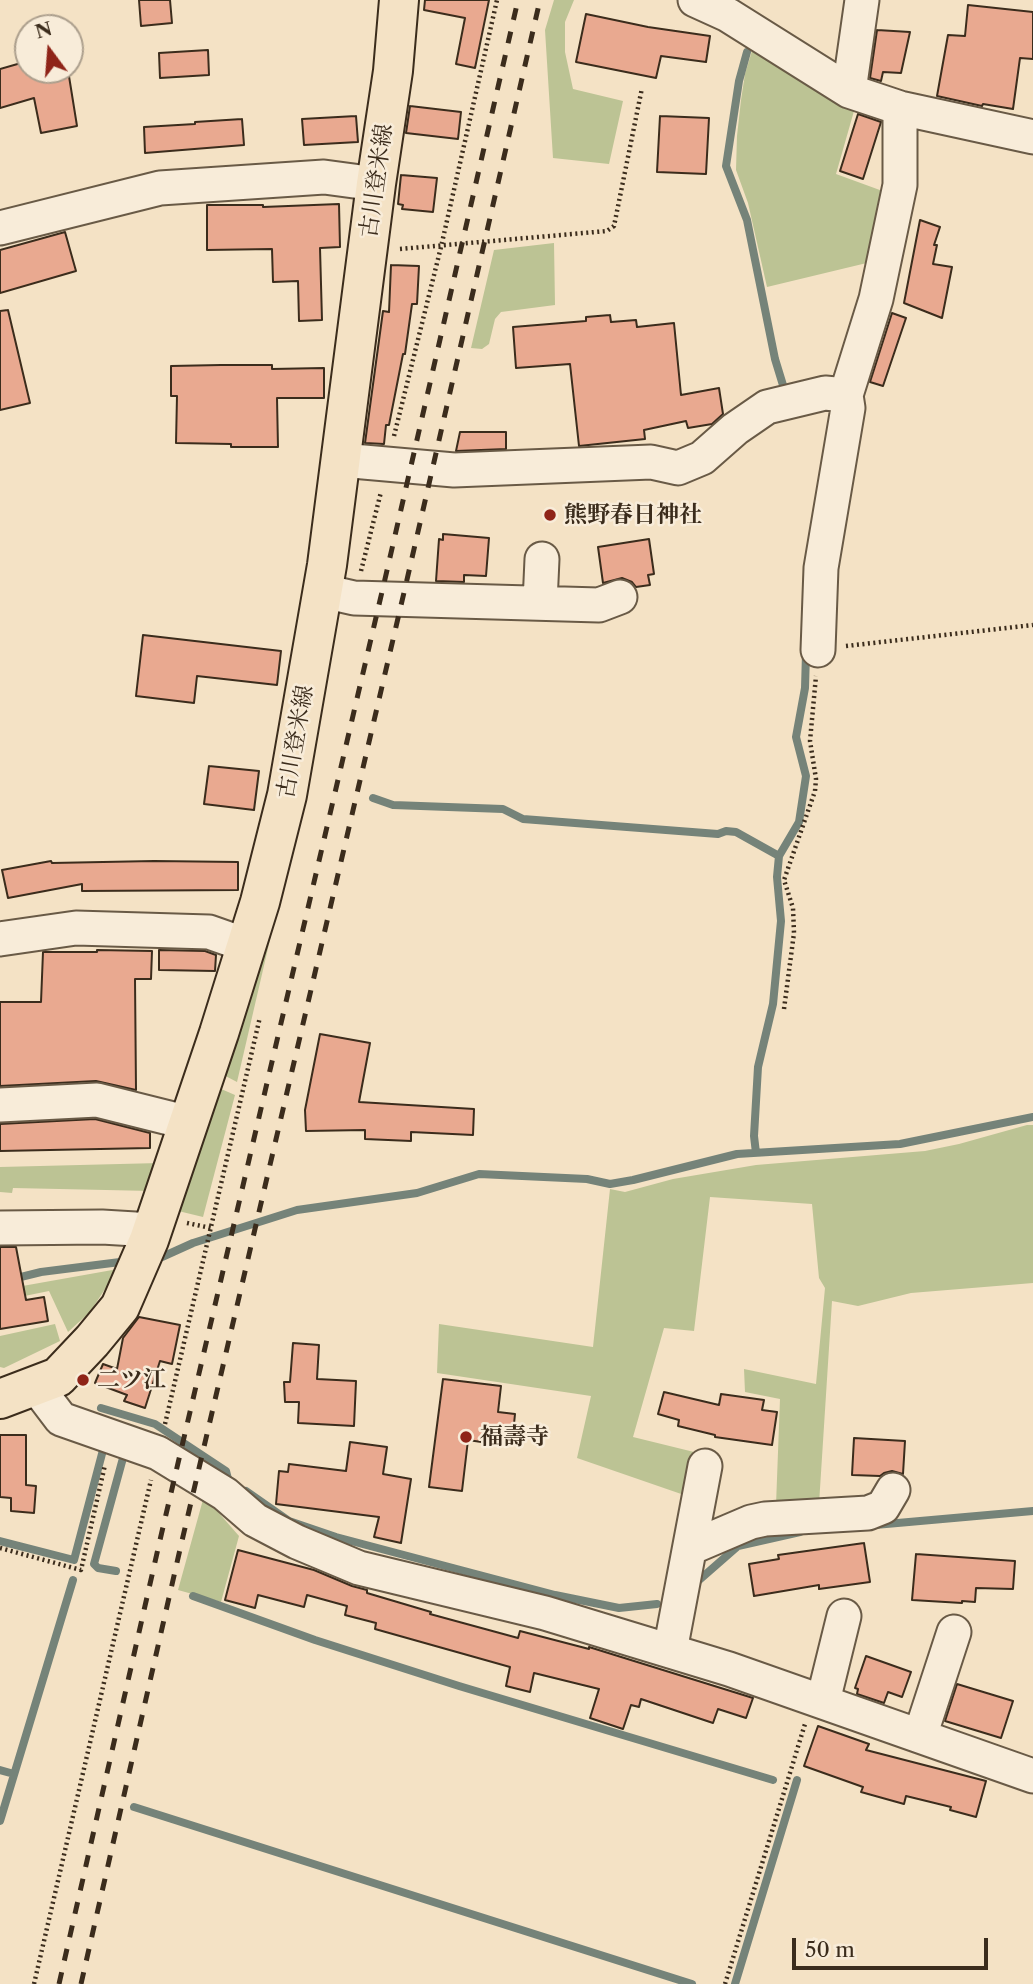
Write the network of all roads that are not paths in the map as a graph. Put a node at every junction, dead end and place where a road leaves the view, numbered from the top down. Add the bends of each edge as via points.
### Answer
1 (399, 0) edge
2 (695, 0) edge
3 (862, 0) edge
4 (849, 91) junction
5 (900, 108) junction
6 (1033, 137) edge
7 (376, 184) junction
8 (0, 228) edge
9 (846, 395) junction
10 (341, 460) junction
11 (542, 559) dead end
12 (323, 591) junction
13 (620, 597) dead end
14 (540, 603) junction
15 (818, 650) road end
16 (0, 939) edge
17 (246, 944) junction
18 (0, 1105) edge
19 (189, 1122) junction
20 (0, 1228) edge
21 (150, 1235) junction
22 (36, 1386) junction
23 (0, 1399) edge
24 (705, 1466) dead end
25 (893, 1490) dead end
26 (690, 1548) junction
27 (844, 1616) dead end
28 (954, 1632) dead end
29 (670, 1651) junction
30 (818, 1699) junction
31 (920, 1736) junction
32 (1033, 1776) edge

1 - 7 main road, 古川登米線
2 - 4 street via 728,15
3 - 4 street
4 - 5 street
5 - 6 street
5 - 9 street via 900,185 876,299
7 - 8 street via 324,177 160,188
7 - 10 main road, 古川登米線
9 - 10 street via 825,393 767,407 702,458 678,468 651,463 454,470
9 - 15 street via 848,408 821,568
10 - 12 main road, 古川登米線
11 - 14 street
12 - 14 street via 354,598
12 - 17 main road, 古川登米線 via 287,795
13 - 14 street via 599,605
16 - 17 street via 76,928 209,932
17 - 19 main road, 古川登米線
18 - 19 street via 97,1100
19 - 21 main road, 古川登米線
20 - 21 street via 102,1227
21 - 22 main road, 古川登米線 via 120,1307 58,1377
22 - 23 main road, 古川登米線
22 - 29 street via 61,1419 158,1453 225,1494 255,1520 359,1568 545,1613
24 - 26 street
25 - 26 street via 883,1507 868,1513 765,1519
26 - 29 street
27 - 30 street
28 - 31 street
29 - 30 street
30 - 31 street
31 - 32 street

